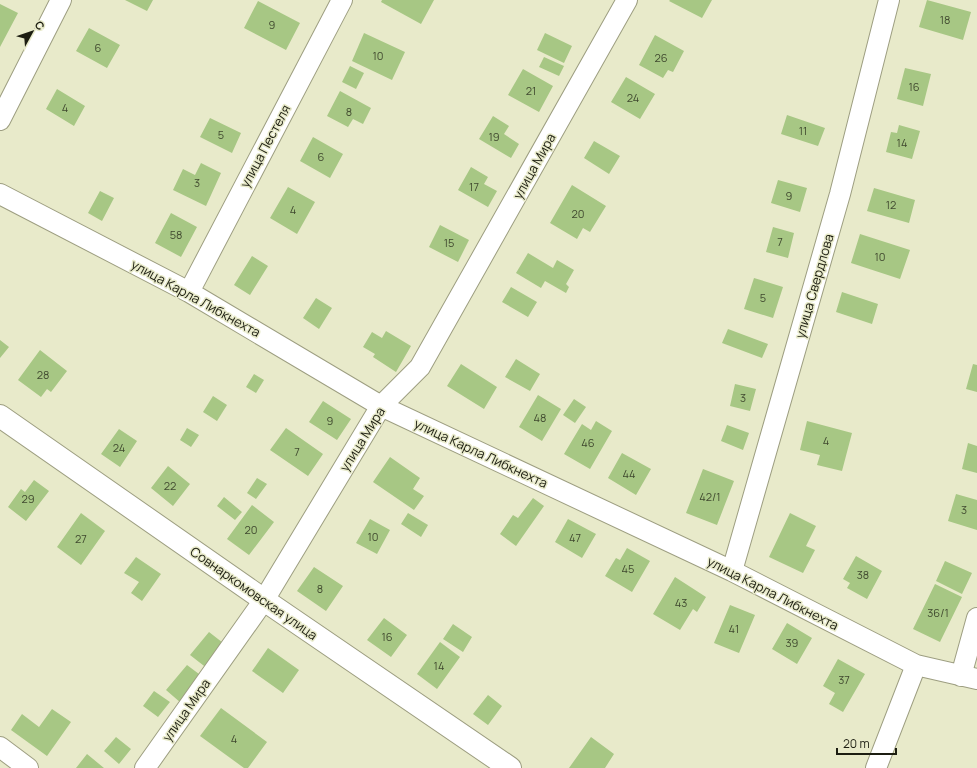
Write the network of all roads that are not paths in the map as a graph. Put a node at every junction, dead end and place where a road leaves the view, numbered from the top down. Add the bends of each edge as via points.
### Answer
1 (61, 0) edge
2 (342, 0) edge
3 (628, 0) edge
4 (889, 0) edge
5 (0, 120) edge
6 (0, 194) edge
7 (189, 292) junction
8 (381, 406) junction
9 (0, 416) edge
10 (732, 571) junction
11 (264, 600) junction
12 (977, 618) edge
13 (916, 665) junction
14 (969, 677) edge
15 (0, 747) edge
16 (28, 768) edge
17 (145, 768) edge
18 (510, 768) edge
19 (876, 768) edge

1 - 5 street
2 - 7 street, улица Пестеля
3 - 8 street, улица Мира via 420,367
4 - 10 street, улица Свердлова via 840,194
6 - 7 street, улица Карла Либкнехта
7 - 8 street, улица Карла Либкнехта
8 - 10 street, улица Карла Либкнехта
8 - 11 street, улица Мира
9 - 11 street, Совнаркомовская улица
10 - 13 street, улица Карла Либкнехта
11 - 17 street, улица Мира
11 - 18 street, Совнаркомовская улица
12 - 14 street
13 - 14 street, улица Карла Либкнехта
13 - 19 street
15 - 16 street

